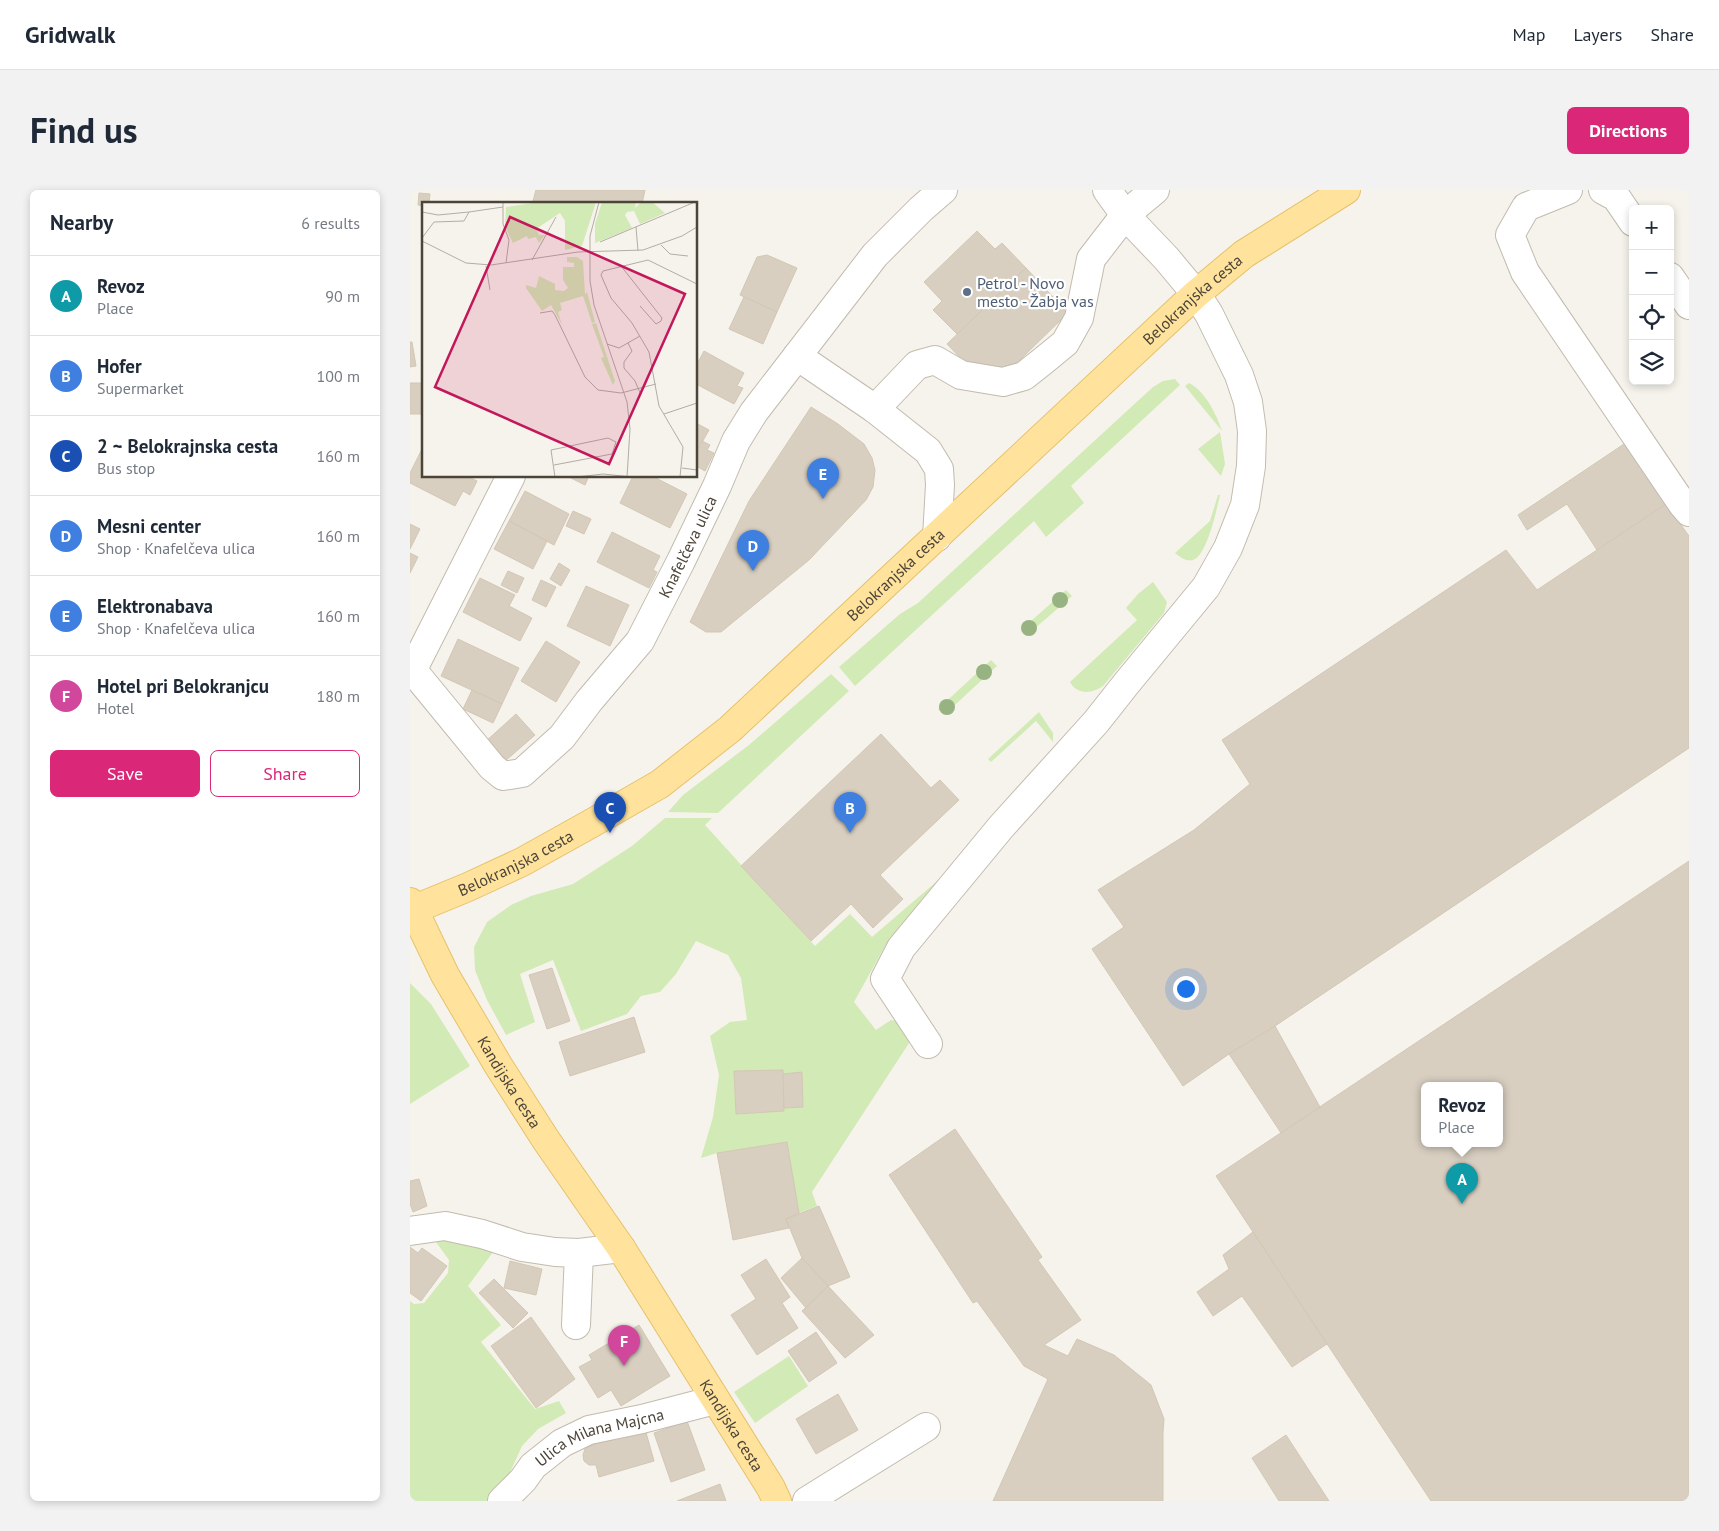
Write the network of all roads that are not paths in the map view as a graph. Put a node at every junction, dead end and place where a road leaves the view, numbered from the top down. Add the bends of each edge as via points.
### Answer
1 (943, 190) edge
2 (1108, 190) edge
3 (1155, 190) edge
4 (1346, 190) edge
5 (1568, 190) edge
6 (1603, 190) edge
7 (1126, 215) junction
8 (1629, 216) edge
9 (1674, 283) edge
10 (1196, 294) junction
11 (1689, 305) edge
12 (797, 356) junction
13 (876, 409) junction
14 (510, 478) edge
15 (1689, 512) edge
16 (937, 536) junction
17 (411, 668) edge
18 (411, 908) edge
19 (928, 1044) dead end
20 (410, 1231) edge
21 (621, 1248) junction
22 (579, 1253) junction
23 (576, 1325) dead end
24 (715, 1400) junction
25 (926, 1427) dead end
26 (502, 1501) edge
27 (778, 1501) edge
28 (807, 1501) edge

1 - 12 street, Knafelčeva ulica via 875,255
2 - 7 street
3 - 7 street
4 - 10 main road, Belokranjska cesta via 1244,254
5 - 15 street via 1526,207 1510,235 1525,272
6 - 8 street via 1616,197
7 - 10 street
7 - 13 street via 1091,259 1079,318 1065,343 1044,361 1024,376 1004,382 961,375 935,360 917,365
9 - 11 street
10 - 16 main road, Belokranjska cesta
10 - 19 street via 1239,375 1248,402 1252,431 1251,466 1245,505 1228,548 1206,588 1096,722 1001,828 901,948 885,979
12 - 13 street
12 - 17 street, Knafelčeva ulica via 736,441 689,545 640,641 562,737 522,773 504,776 492,767
13 - 16 street via 928,451 939,469
14 - 17 street, Knafelčeva ulica
16 - 18 main road, Belokranjska cesta via 730,729 660,784 522,862
18 - 21 main road, Kandijska cesta via 445,975 498,1065
20 - 22 street via 444,1226 522,1247
21 - 22 street
21 - 24 main road, Kandijska cesta
22 - 23 street
24 - 26 street, Ulica Milana Majcna via 589,1430 562,1443 533,1466
24 - 27 main road, Kandijska cesta
25 - 28 street

